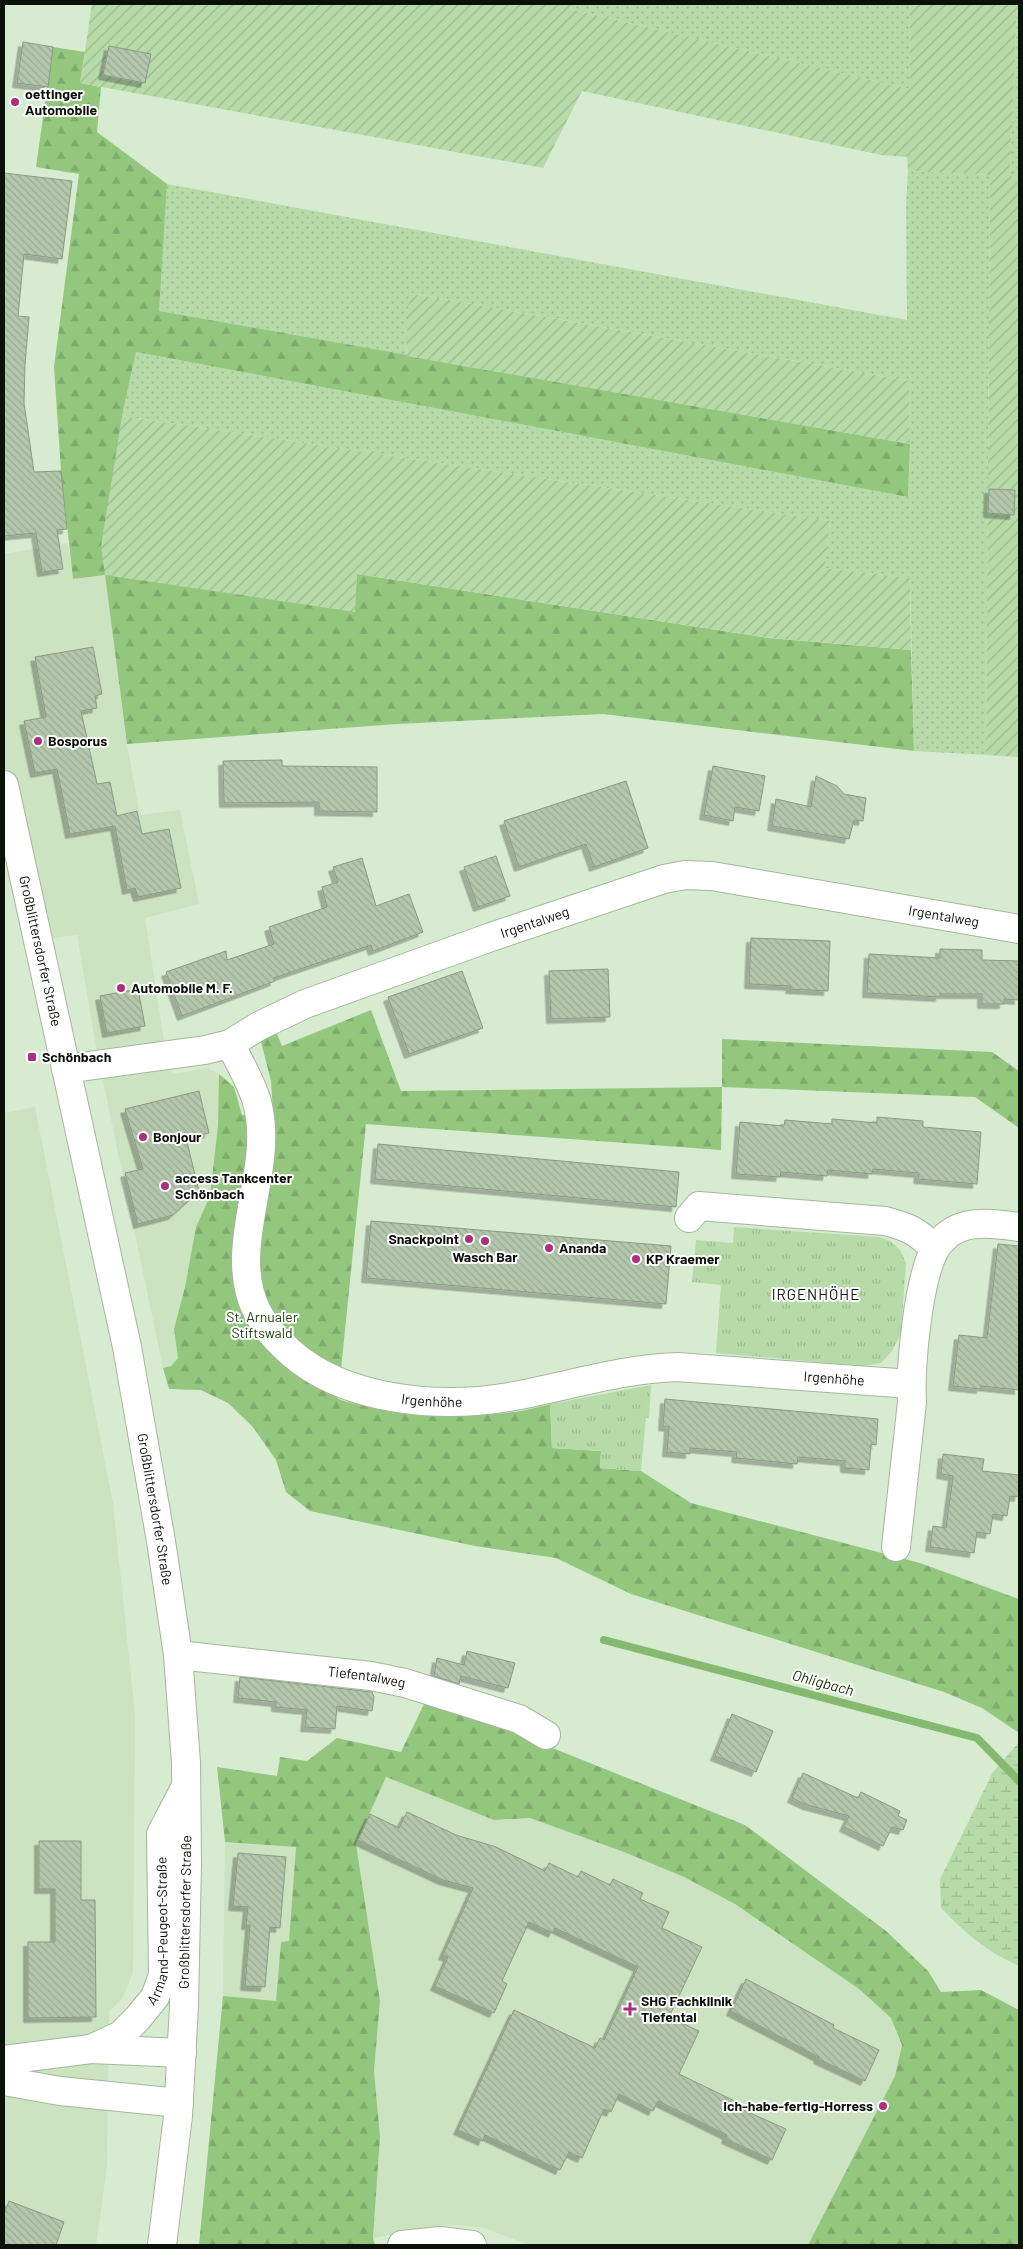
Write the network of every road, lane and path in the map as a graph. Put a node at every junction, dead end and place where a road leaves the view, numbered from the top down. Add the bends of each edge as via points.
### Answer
1 (4, 785) edge
2 (1019, 929) edge
3 (230, 1044) junction
4 (66, 1069) junction
5 (689, 1218) dead end
6 (1019, 1227) edge
7 (934, 1249) junction
8 (910, 1384) junction
9 (896, 1547) dead end
10 (178, 1656) junction
11 (546, 1735) dead end
12 (186, 1786) junction
13 (91, 2049) junction
14 (182, 2053) junction
15 (4, 2060) edge
16 (4, 2081) edge
17 (179, 2103) junction
18 (162, 2245) edge
19 (402, 2245) edge
20 (472, 2245) edge

1 - 4 street, Großblittersdorfer Straße
2 - 3 street, Irgentalweg via 712,876 685,875 655,882 352,986 259,1026
3 - 4 street, Irgentalweg
3 - 8 street, Irgenhöhe via 250,1082 260,1131 246,1248 247,1286 251,1301 265,1326 281,1344 299,1360 341,1384 414,1399 476,1400 509,1397 637,1369 677,1367
4 - 10 street, Großblittersdorfer Straße via 128,1347
5 - 7 street via 699,1206 885,1221 922,1235
6 - 7 street via 979,1224 962,1227 946,1236
7 - 8 street via 921,1292
8 - 9 street via 912,1402
10 - 11 street, Tiefentalweg via 371,1676 405,1683 519,1719
10 - 12 street, Großblittersdorfer Straße
12 - 13 street, Armand-Peugeot-Straße via 162,1834 164,1975 155,1997 137,2019 121,2034
12 - 14 street, Großblittersdorfer Straße
13 - 14 street, Armand-Peugeot-Straße
13 - 15 street, Armand-Peugeot-Straße
14 - 17 street, Großblittersdorfer Straße
16 - 17 street via 60,2091
17 - 18 street, Großblittersdorfer Straße
19 - 20 street via 440,2241

